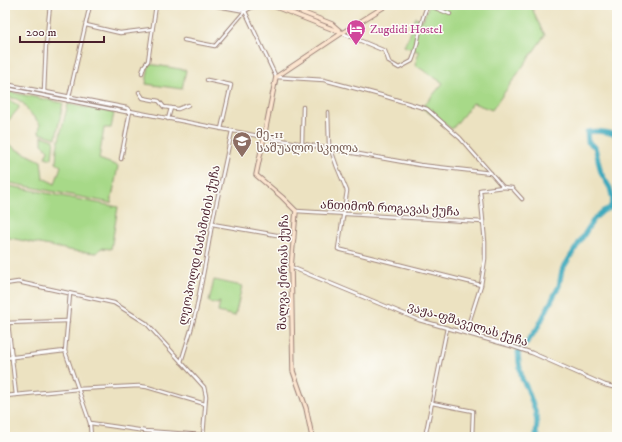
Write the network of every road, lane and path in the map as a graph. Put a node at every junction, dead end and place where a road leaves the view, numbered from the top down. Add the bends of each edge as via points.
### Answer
1 (50, 5) edge
2 (90, 5) edge
3 (156, 5) edge
4 (212, 5) edge
5 (256, 5) edge
6 (271, 5) edge
7 (283, 5) edge
8 (387, 5) edge
9 (428, 5) edge
10 (613, 5) edge
11 (617, 6) edge
12 (244, 11) junction
13 (450, 14) dead end
14 (86, 25) junction
15 (152, 28) junction
16 (342, 33) junction
17 (184, 40) dead end
18 (142, 73) dead end
19 (276, 77) junction
20 (207, 80) dead end
21 (5, 84) edge
22 (5, 88) edge
23 (44, 92) junction
24 (139, 92) dead end
25 (69, 96) junction
26 (68, 101) junction
27 (188, 105) dead end
28 (303, 107) dead end
29 (171, 108) junction
30 (130, 111) junction
31 (328, 112) dead end
32 (168, 119) junction
33 (221, 129) junction
34 (232, 131) junction
35 (264, 137) junction
36 (302, 144) junction
37 (331, 149) junction
38 (121, 159) dead end
39 (491, 174) junction
40 (503, 187) junction
41 (522, 199) dead end
42 (296, 211) junction
43 (344, 215) junction
44 (483, 222) junction
45 (212, 224) junction
46 (294, 238) junction
47 (291, 266) junction
48 (5, 284) edge
49 (480, 285) junction
50 (70, 294) junction
51 (68, 321) junction
52 (6, 323) edge
53 (447, 328) junction
54 (466, 332) junction
55 (65, 351) junction
56 (12, 356) junction
57 (5, 358) edge
58 (181, 362) junction
59 (617, 388) edge
60 (78, 389) junction
61 (16, 395) junction
62 (5, 396) edge
63 (432, 403) junction
64 (205, 404) junction
65 (90, 423) junction
66 (203, 436) edge
67 (91, 437) edge
68 (312, 437) edge
69 (425, 437) edge
70 (472, 437) edge

1 - 23 street
2 - 14 street
3 - 15 street
4 - 12 street
5 - 12 street
6 - 16 street
7 - 16 street via 332,24
8 - 16 street
9 - 13 street
9 - 16 street via 418,33 412,62 399,68 389,62 385,50
10 - 11 street
12 - 17 street via 215,46
12 - 19 street
14 - 15 street via 120,32
14 - 25 street
15 - 18 street via 148,61
16 - 19 street
19 - 35 street, შალვა ქირიას ქუჩა
19 - 39 street via 324,80 427,109 460,138
20 - 33 street via 232,85
21 - 23 street
22 - 26 street
23 - 25 street
24 - 29 street via 143,98 159,101 164,107
25 - 26 street
25 - 30 street via 127,108
26 - 30 street
27 - 29 street via 178,109
28 - 36 street
29 - 32 street
30 - 32 street
30 - 38 street
31 - 37 street
32 - 33 street
33 - 34 street
34 - 35 street
34 - 45 street, ლეოპოლდ ძაძამიძის ქუჩა
35 - 36 street
35 - 42 street, შალვა ქირიას ქუჩა via 256,176
36 - 37 street
37 - 39 street via 420,165
37 - 43 street via 347,191
39 - 40 street
40 - 41 street via 512,188
40 - 44 street via 480,190
42 - 43 street, ანთიმოზ როგავას ქუჩა
42 - 46 street, შალვა ქირიას ქუჩა
43 - 44 street, ანთიმოზ როგავას ქუჩა
43 - 49 street via 338,249
44 - 49 street via 485,259
45 - 46 street
45 - 58 street, ლეოპოლდ ძაძამიძის ქუჩა via 194,318
46 - 47 street, შალვა ქირიას ქუჩა
47 - 53 street, ვაჟა-ფშაველას ქუჩა via 419,320
47 - 68 street, შალვა ქირიას ქუჩა via 293,371 306,408
48 - 50 street via 18,282
49 - 54 street
50 - 51 street
50 - 58 street via 114,303 146,323
51 - 52 street
51 - 55 street
52 - 56 street
53 - 54 street, ვაჟა-ფშაველას ქუჩა
53 - 63 street
54 - 59 street, ვაჟა-ფშაველას ქუჩა via 532,353
55 - 56 street
55 - 60 street
56 - 57 street
56 - 61 street
58 - 64 street via 204,387
60 - 61 street
60 - 64 street via 139,386
60 - 65 street
61 - 62 street
63 - 69 street
63 - 70 street via 473,410
64 - 66 street
65 - 66 street
65 - 67 street

